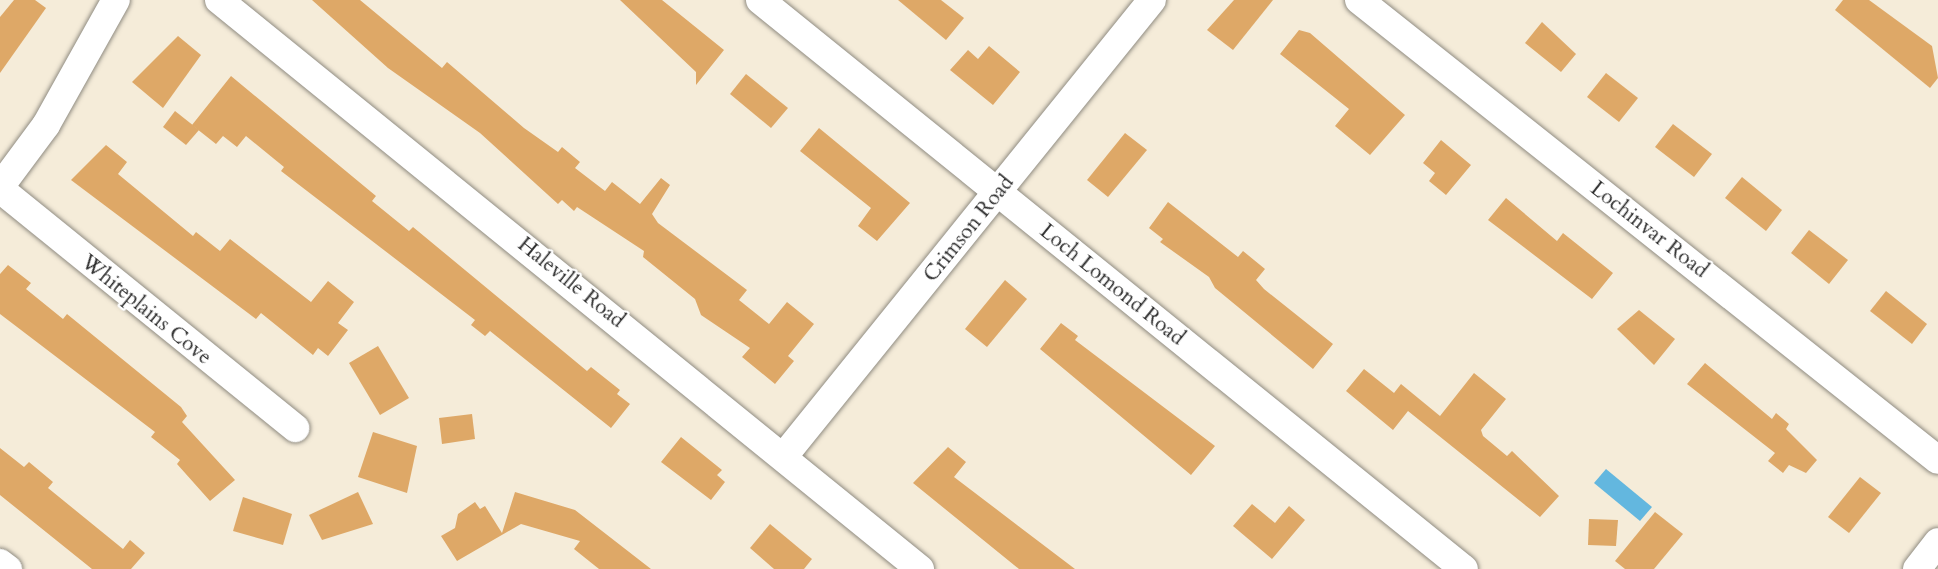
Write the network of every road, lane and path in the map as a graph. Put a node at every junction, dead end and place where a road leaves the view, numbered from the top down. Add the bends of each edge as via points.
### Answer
1 (116, 0) edge
2 (219, 0) edge
3 (760, 0) edge
4 (1152, 0) edge
5 (1359, 0) edge
6 (0, 188) edge
7 (997, 194) junction
8 (295, 428) dead end
9 (784, 456) junction
10 (1938, 460) edge
11 (1938, 542) edge
12 (0, 563) edge
13 (8, 569) edge
14 (920, 569) edge
15 (1464, 569) edge
16 (1917, 569) edge

1 - 6 street via 46,125
2 - 9 street, Haleville Road
3 - 7 street, Loch Lomond Road
4 - 7 street, Crimson Road
5 - 10 street, Lochinvar Road
6 - 8 street, Whiteplains Cove
7 - 9 street, Crimson Road
7 - 15 street, Loch Lomond Road
9 - 14 street, Haleville Road
11 - 16 street
12 - 13 street

